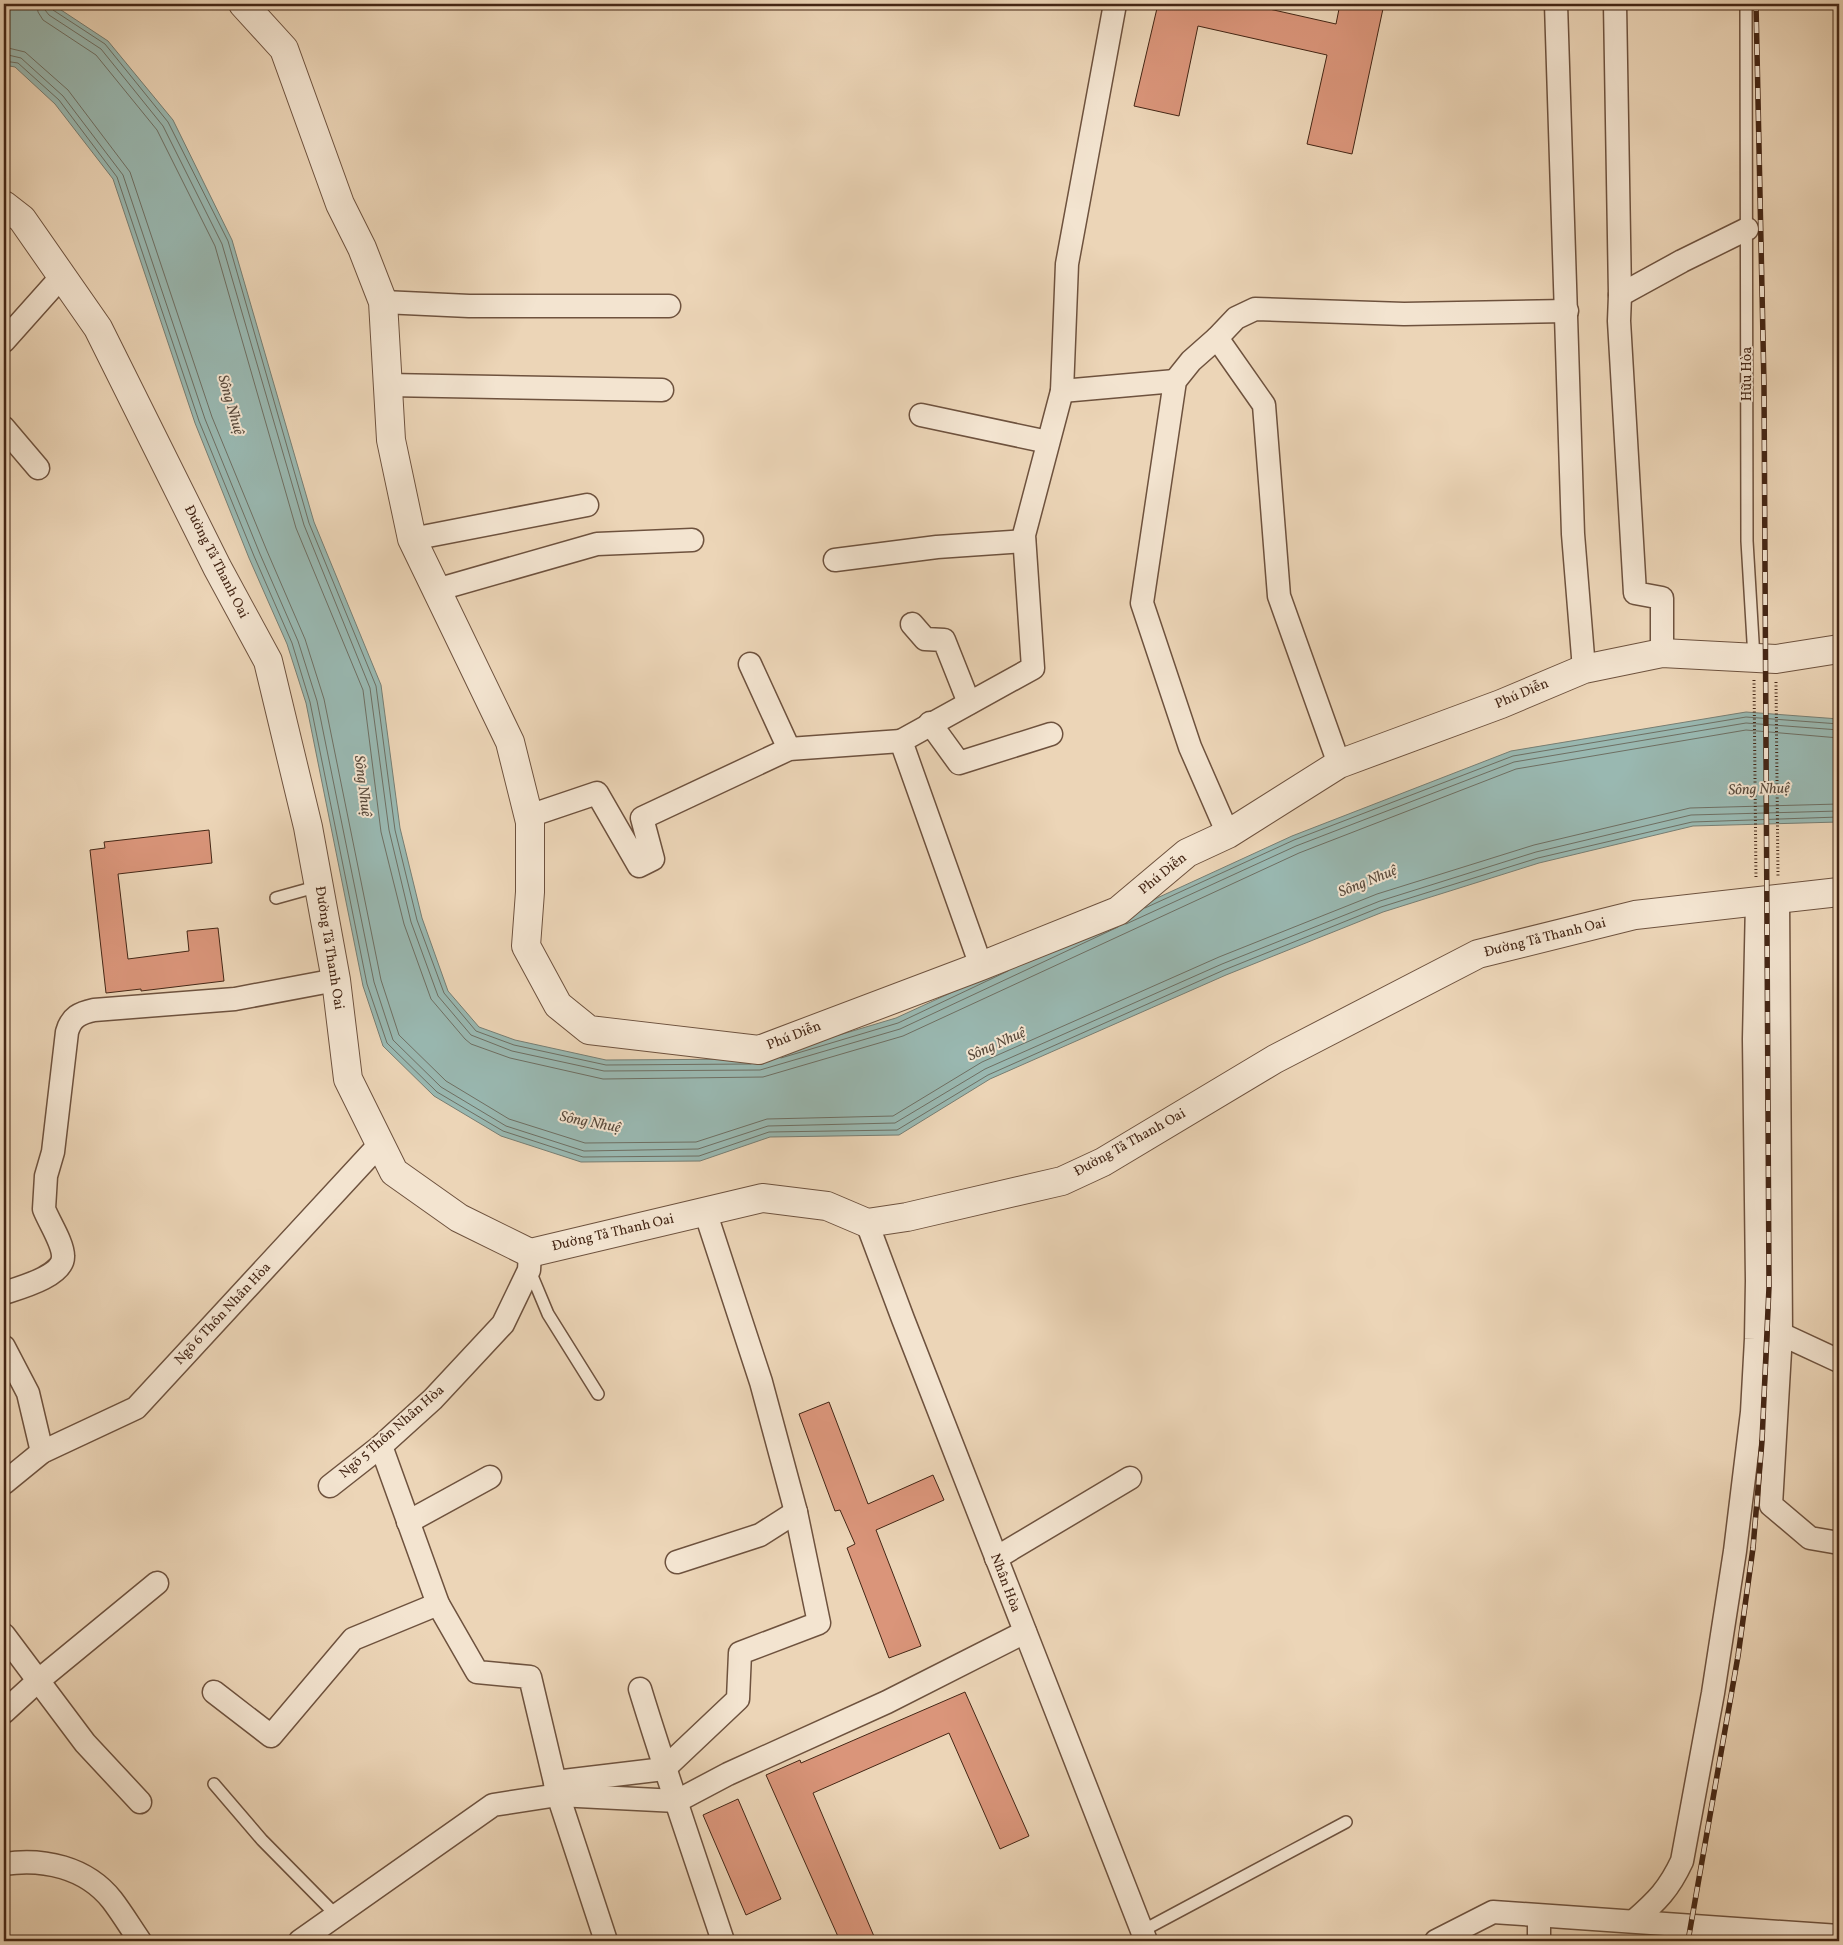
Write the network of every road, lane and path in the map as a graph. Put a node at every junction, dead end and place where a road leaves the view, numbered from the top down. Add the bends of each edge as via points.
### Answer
1 (243, 4) edge
2 (1115, 4) edge
3 (1556, 4) edge
4 (1615, 4) edge
5 (1746, 4) edge
6 (4, 205) edge
7 (1747, 229) junction
8 (62, 276) junction
9 (1620, 295) junction
10 (383, 302) junction
11 (670, 306) dead end
12 (1567, 311) junction
13 (1217, 338) junction
14 (4, 341) edge
15 (1175, 381) junction
16 (388, 385) junction
17 (662, 390) dead end
18 (1062, 391) junction
19 (921, 415) dead end
20 (4, 428) edge
21 (1048, 442) junction
22 (38, 468) dead end
23 (587, 505) dead end
24 (412, 539) junction
25 (692, 540) dead end
26 (1024, 541) junction
27 (835, 560) dead end
28 (436, 590) junction
29 (912, 624) dead end
30 (1839, 649) edge
31 (1662, 653) junction
32 (750, 664) dead end
33 (1754, 668) junction
34 (1584, 669) junction
35 (1776, 678) dead end
36 (969, 703) junction
37 (930, 723) junction
38 (1050, 734) dead end
39 (901, 741) junction
40 (789, 748) junction
41 (1339, 764) junction
42 (528, 816) junction
43 (1228, 834) junction
44 (318, 886) junction
45 (1767, 889) junction
46 (1839, 892) edge
47 (276, 898) dead end
48 (981, 966) junction
49 (336, 980) junction
50 (380, 1144) junction
51 (705, 1211) junction
52 (867, 1223) junction
53 (530, 1261) junction
54 (4, 1293) edge
55 (1781, 1334) junction
56 (4, 1347) edge
57 (1839, 1361) edge
58 (598, 1394) dead end
59 (380, 1446) junction
60 (42, 1452) junction
61 (490, 1478) dead end
62 (1130, 1478) dead end
63 (4, 1482) edge
64 (330, 1486) dead end
65 (796, 1512) junction
66 (408, 1522) junction
67 (1839, 1543) edge
68 (996, 1558) junction
69 (677, 1562) dead end
70 (157, 1583) dead end
71 (438, 1604) junction
72 (1024, 1632) junction
73 (4, 1635) edge
74 (39, 1680) junction
75 (640, 1689) dead end
76 (214, 1692) dead end
77 (4, 1712) edge
78 (664, 1769) junction
79 (214, 1784) dead end
80 (556, 1789) junction
81 (677, 1801) junction
82 (140, 1802) dead end
83 (1346, 1822) dead end
84 (4, 1864) edge
85 (336, 1915) junction
86 (1539, 1916) junction
87 (1634, 1921) junction
88 (1144, 1936) edge
89 (1839, 1936) edge
90 (140, 1941) edge
91 (300, 1941) edge
92 (606, 1941) edge
93 (723, 1941) edge
94 (1436, 1941) edge
95 (1539, 1941) edge

1 - 10 street via 284,49 340,204
2 - 18 street via 1067,264
3 - 12 street
4 - 9 street
5 - 7 lane, Hữu Hòa
6 - 8 street, Đường Tả Thanh Oai via 22,219
7 - 9 street
7 - 33 lane, Hữu Hòa via 1748,541
8 - 14 street
8 - 44 street, Đường Tả Thanh Oai via 98,328 217,567 268,661 308,827
9 - 31 street via 1635,593 1662,598
10 - 11 street via 469,306
10 - 16 street
12 - 13 street via 1404,314 1267,308 1244,312
12 - 34 street via 1573,534
13 - 15 street via 1191,361
13 - 41 street via 1264,405 1279,596
15 - 18 street
15 - 43 street via 1142,604 1190,747
16 - 17 street
16 - 24 street via 391,440
18 - 21 street
19 - 21 street
20 - 22 street
21 - 26 street
23 - 24 street
24 - 28 street
25 - 28 street via 597,544
26 - 27 street via 938,547
26 - 36 street via 1033,668
28 - 42 street via 510,742
29 - 36 street via 925,639 944,640
30 - 33 street via 1776,659
31 - 33 street, Phú Diễn
31 - 34 street, Phú Diễn
32 - 40 street
33 - 45 path
34 - 41 street, Phú Diễn
35 - 45 path
36 - 37 street
37 - 38 street via 959,762
37 - 39 street
39 - 40 street
39 - 48 street
40 - 42 street via 642,818 653,859 639,866 598,793
41 - 43 street, Phú Diễn
42 - 48 street, Phú Diễn via 530,892 526,946 558,1005 589,1030 759,1050
43 - 48 street, Phú Diễn via 1187,853 1118,911
44 - 47 lane
44 - 49 street, Đường Tả Thanh Oai
45 - 46 street, Đường Tả Thanh Oai
45 - 52 street, Đường Tả Thanh Oai via 1635,915 1478,954 1275,1059 1103,1162 1062,1181
45 - 55 street
45 - 87 street via 1754,1039 1756,1339 1752,1412 1735,1551 1682,1861 1659,1899
49 - 50 street, Đường Tả Thanh Oai via 348,1079
49 - 54 street via 235,999 94,1010 75,1017 67,1032 53,1152 43,1204 63,1260 57,1270 36,1282
50 - 53 street, Đường Tả Thanh Oai via 394,1172 459,1218
50 - 60 street, Ngõ 6 Thôn Nhân Hòa via 136,1408
51 - 52 street, Đường Tả Thanh Oai via 762,1198 827,1206
51 - 53 street, Đường Tả Thanh Oai
51 - 65 street via 761,1382
52 - 68 street, Nhân Hòa
53 - 58 lane via 548,1314
53 - 59 street, Ngõ 5 Thôn Nhân Hòa via 503,1324 433,1399
55 - 57 street
55 - 67 street via 1771,1505 1810,1538
56 - 60 street via 28,1393
59 - 64 street, Ngõ 5 Thôn Nhân Hòa
59 - 66 street
60 - 63 street, Ngõ 6 Thôn Nhân Hòa
61 - 66 street
62 - 68 street
65 - 69 street via 760,1536
65 - 78 street via 819,1622 740,1653 738,1698
66 - 71 street
68 - 72 street, Nhân Hòa
70 - 74 street
71 - 76 street via 353,1639 271,1736
71 - 80 street via 477,1672 530,1677
72 - 81 street via 887,1702 728,1774
72 - 88 street, Nhân Hòa
73 - 74 street
74 - 77 street
74 - 82 street via 85,1743
75 - 78 street
78 - 80 street
78 - 81 street
79 - 85 lane via 262,1840
80 - 81 street
80 - 85 street via 492,1804
80 - 92 street
81 - 93 street
83 - 88 lane
84 - 90 street via 45,1862 77,1872 95,1883 111,1899
85 - 91 street
86 - 87 street
86 - 94 street via 1493,1912
86 - 95 street
87 - 89 street

